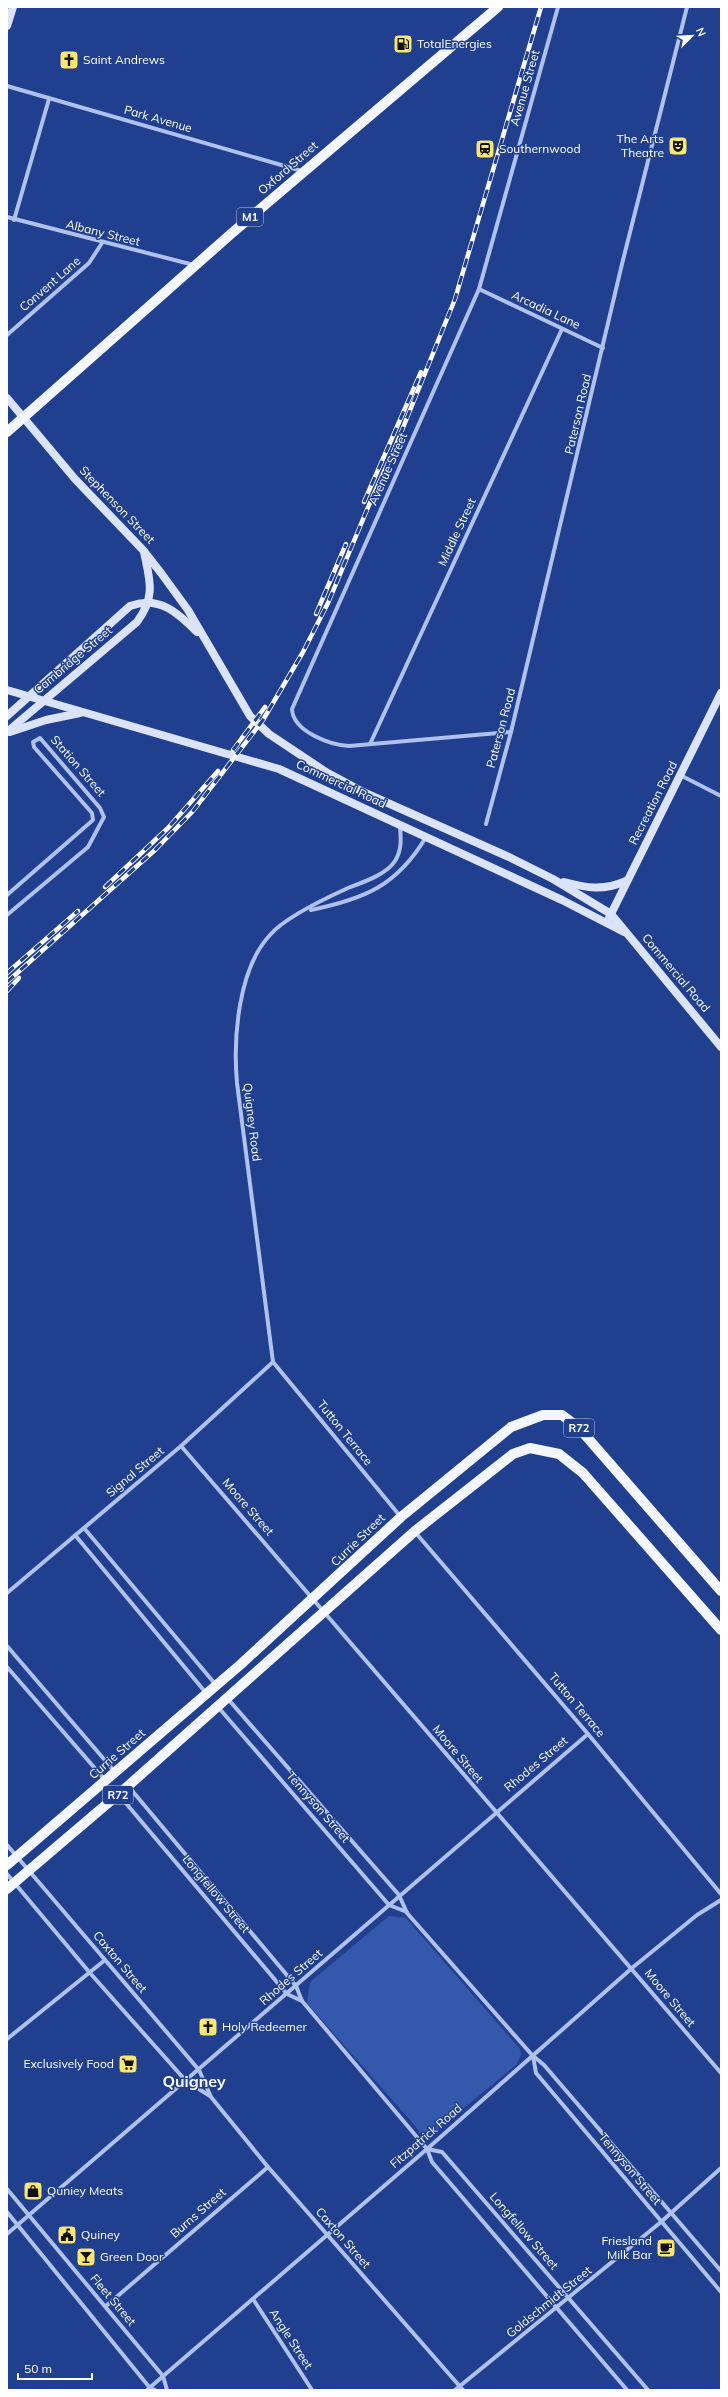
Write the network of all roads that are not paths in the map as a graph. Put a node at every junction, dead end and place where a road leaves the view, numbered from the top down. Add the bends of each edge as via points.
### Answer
1 (13, 7) edge
2 (498, 7) edge
3 (558, 7) edge
4 (687, 7) edge
5 (7, 26) edge
6 (7, 86) edge
7 (48, 98) junction
8 (304, 172) junction
9 (7, 217) edge
10 (14, 220) junction
11 (102, 243) junction
12 (194, 266) junction
13 (479, 289) junction
14 (562, 329) junction
15 (7, 335) edge
16 (603, 348) junction
17 (7, 398) edge
18 (23, 418) junction
19 (7, 432) edge
20 (143, 550) junction
21 (148, 602) junction
22 (201, 635) junction
23 (7, 690) edge
24 (721, 693) edge
25 (30, 696) junction
26 (43, 701) junction
27 (80, 713) junction
28 (7, 716) edge
29 (512, 732) junction
30 (7, 733) edge
31 (370, 744) junction
32 (680, 775) junction
33 (721, 796) edge
34 (486, 824) dead end
35 (400, 825) junction
36 (426, 837) junction
37 (553, 879) junction
38 (626, 881) junction
39 (7, 894) edge
40 (306, 911) junction
41 (611, 914) junction
42 (7, 915) edge
43 (605, 924) junction
44 (627, 933) junction
45 (721, 1047) edge
46 (273, 1362) junction
47 (181, 1446) junction
48 (401, 1517) junction
49 (84, 1528) junction
50 (415, 1532) junction
51 (75, 1535) junction
52 (721, 1591) edge
53 (7, 1593) edge
54 (315, 1599) junction
55 (325, 1611) junction
56 (721, 1630) edge
57 (7, 1646) edge
58 (7, 1667) edge
59 (216, 1685) junction
60 (207, 1693) junction
61 (228, 1698) junction
62 (218, 1707) junction
63 (588, 1734) junction
64 (116, 1772) junction
65 (106, 1781) junction
66 (128, 1786) junction
67 (119, 1794) junction
68 (495, 1812) junction
69 (7, 1845) edge
70 (17, 1856) junction
71 (7, 1865) edge
72 (29, 1871) junction
73 (7, 1874) edge
74 (11, 1886) edge
75 (721, 1894) edge
76 (399, 1895) junction
77 (721, 1900) edge
78 (389, 1905) junction
79 (407, 1912) junction
80 (105, 1960) junction
81 (632, 1968) junction
82 (90, 1972) junction
83 (296, 1986) junction
84 (287, 1994) junction
85 (302, 2001) junction
86 (7, 2039) edge
87 (532, 2056) junction
88 (199, 2070) junction
89 (721, 2073) edge
90 (186, 2081) junction
91 (211, 2097) junction
92 (427, 2149) junction
93 (268, 2167) junction
94 (721, 2168) edge
95 (7, 2189) edge
96 (7, 2212) edge
97 (671, 2213) junction
98 (28, 2215) junction
99 (661, 2222) junction
100 (18, 2225) junction
101 (7, 2234) edge
102 (328, 2235) junction
103 (721, 2271) edge
104 (721, 2292) edge
105 (570, 2298) junction
106 (253, 2299) junction
107 (106, 2306) junction
108 (557, 2308) junction
109 (163, 2376) junction
110 (460, 2386) junction
111 (149, 2389) edge
112 (155, 2390) edge
113 (167, 2390) edge
114 (312, 2390) edge
115 (455, 2390) edge
116 (463, 2390) edge
117 (627, 2390) edge
118 (648, 2390) edge

1 - 5 street
2 - 8 main road, Oxford Street / M1
3 - 13 street, Avenue Street
4 - 16 street, Paterson Road
6 - 7 street, Park Avenue
7 - 8 street, Park Avenue
7 - 10 street
8 - 12 main road, Oxford Street / M1
9 - 10 street, Albany Street
10 - 11 street, Albany Street
11 - 12 street, Albany Street
11 - 15 street, Convent Lane via 89,263
12 - 18 main road, Oxford Street / M1
13 - 14 street, Arcadia Lane
13 - 31 street, Avenue Street via 292,709 295,720 322,740 336,746
14 - 16 street, Arcadia Lane
14 - 31 street, Middle Street
16 - 29 street, Paterson Road
17 - 18 street, Stephenson Street
18 - 19 main road, Oxford Street / M1
18 - 20 street, Stephenson Street via 75,479
20 - 21 street, Cambridge Street via 151,590
20 - 22 street, Stephenson Street via 188,610
21 - 22 street via 170,608
21 - 25 street, Cambridge Street via 139,602 122,612
21 - 26 street, Cambridge Street via 137,622
22 - 37 street, Commercial Road via 250,716 270,734 326,772 363,792
23 - 25 street, Commercial Road
24 - 32 street, Recreation Road
25 - 26 street, Commercial Road
25 - 28 street, Cambridge Street
26 - 27 street, Commercial Road
26 - 30 street, Cambridge Street
27 - 30 street via 46,720
27 - 35 street, Commercial Road via 280,769
29 - 31 street, Avenue Street
29 - 34 street, Paterson Road
32 - 33 street
32 - 38 street, Recreation Road
35 - 36 street, Commercial Road
35 - 40 street, Quigney Road via 401,843 394,862 377,875 325,899
36 - 40 street, Quigney Road via 409,863 395,877 349,901
36 - 43 street, Commercial Road via 562,900
37 - 38 street via 600,889
37 - 41 street, Commercial Road
38 - 41 street, Recreation Road
39 - 42 street, Station Street via 93,820 92,813 34,747 33,742 40,738 100,808 104,817 88,846
40 - 46 street, Quigney Road via 269,935 252,964 240,1003 235,1041 237,1083
41 - 43 street, Recreation Road
41 - 44 street, Commercial Road
43 - 44 street, Commercial Road
44 - 45 street, Commercial Road
46 - 47 street, Signal Street
46 - 48 street, Tutton Terrace
47 - 49 street, Signal Street
47 - 54 street, Moore Street
48 - 52 main road, Currie Street / R72 via 511,1427 543,1415 562,1415 579,1428
48 - 54 main road, Currie Street / R72
49 - 51 street, Signal Street
49 - 59 street
50 - 55 main road, R72
50 - 56 main road, R72 via 513,1454 530,1448 559,1454 583,1473
50 - 63 street, Tutton Terrace
51 - 53 street, Signal Street
51 - 60 street
54 - 55 street, Moore Street
54 - 59 main road, Currie Street / R72
55 - 61 main road, R72
55 - 68 street, Moore Street
57 - 64 street
58 - 65 street
59 - 60 main road, Currie Street / R72
60 - 64 main road, Currie Street / R72
61 - 62 main road, R72
61 - 76 street, Tennyson Street
62 - 66 main road, R72
62 - 78 street, Tennyson Street
63 - 68 street, Rhodes Street
63 - 75 street, Tutton Terrace
64 - 65 main road, Currie Street / R72
65 - 70 main road, Currie Street / R72
66 - 67 main road, R72
66 - 83 street, Longfellow Street
67 - 72 main road, R72
67 - 84 street, Longfellow Street
68 - 76 street, Rhodes Street
68 - 81 street, Moore Street
69 - 70 street, Caxton Street
70 - 71 main road, Currie Street / R72
70 - 72 street, Caxton Street
72 - 74 main road, R72
72 - 80 street, Caxton Street
73 - 74 street, Caxton Street
74 - 82 street, Caxton Street
76 - 78 street, Rhodes Street
76 - 79 street, Tennyson Street
77 - 81 street, Fitzpatrick Road via 696,1915
78 - 79 street, Tennyson Street
78 - 83 street, Rhodes Street
79 - 87 street, Tennyson Street
80 - 82 street
80 - 88 street, Caxton Street
81 - 87 street, Fitzpatrick Road
81 - 89 street, Moore Street
82 - 86 street
82 - 90 street, Caxton Street
83 - 84 street, Rhodes Street
83 - 85 street, Longfellow Street
84 - 85 street, Longfellow Street
84 - 88 street, Rhodes Street
85 - 92 street, Longfellow Street
87 - 92 street, Fitzpatrick Road
87 - 97 street, Tennyson Street via 544,2065
87 - 99 street, Tennyson Street via 536,2073
88 - 90 street, Rhodes Street
88 - 91 street, Caxton Street
90 - 91 street, Caxton Street
90 - 98 street, Rhodes Street
91 - 93 street, Caxton Street
92 - 102 street, Fitzpatrick Road
92 - 105 street, Longfellow Street via 442,2152
92 - 108 street, Longfellow Street via 432,2162
93 - 102 street, Caxton Street
93 - 107 street, Burns Street
94 - 97 street, Goldschmidt Street
95 - 98 street, Fleet Street
96 - 100 street
97 - 99 street, Goldschmidt Street
97 - 103 street, Tennyson Street
98 - 100 street, Rhodes Street
98 - 107 street, Fleet Street
99 - 104 street, Tennyson Street
99 - 105 street, Goldschmidt Street
100 - 101 street, Rhodes Street
100 - 111 street
102 - 106 street, Fitzpatrick Road
102 - 110 street, Caxton Street
105 - 108 street, Goldschmidt Street
105 - 118 street, Longfellow Street
106 - 109 street, Fitzpatrick Road
106 - 114 street, Angle Street
107 - 109 street, Fleet Street
108 - 110 street, Goldschmidt Street
108 - 117 street, Longfellow Street
109 - 111 street, Fitzpatrick Road
109 - 113 street, Fleet Street
110 - 115 street, Goldschmidt Street
110 - 116 street, Caxton Street
111 - 112 street

